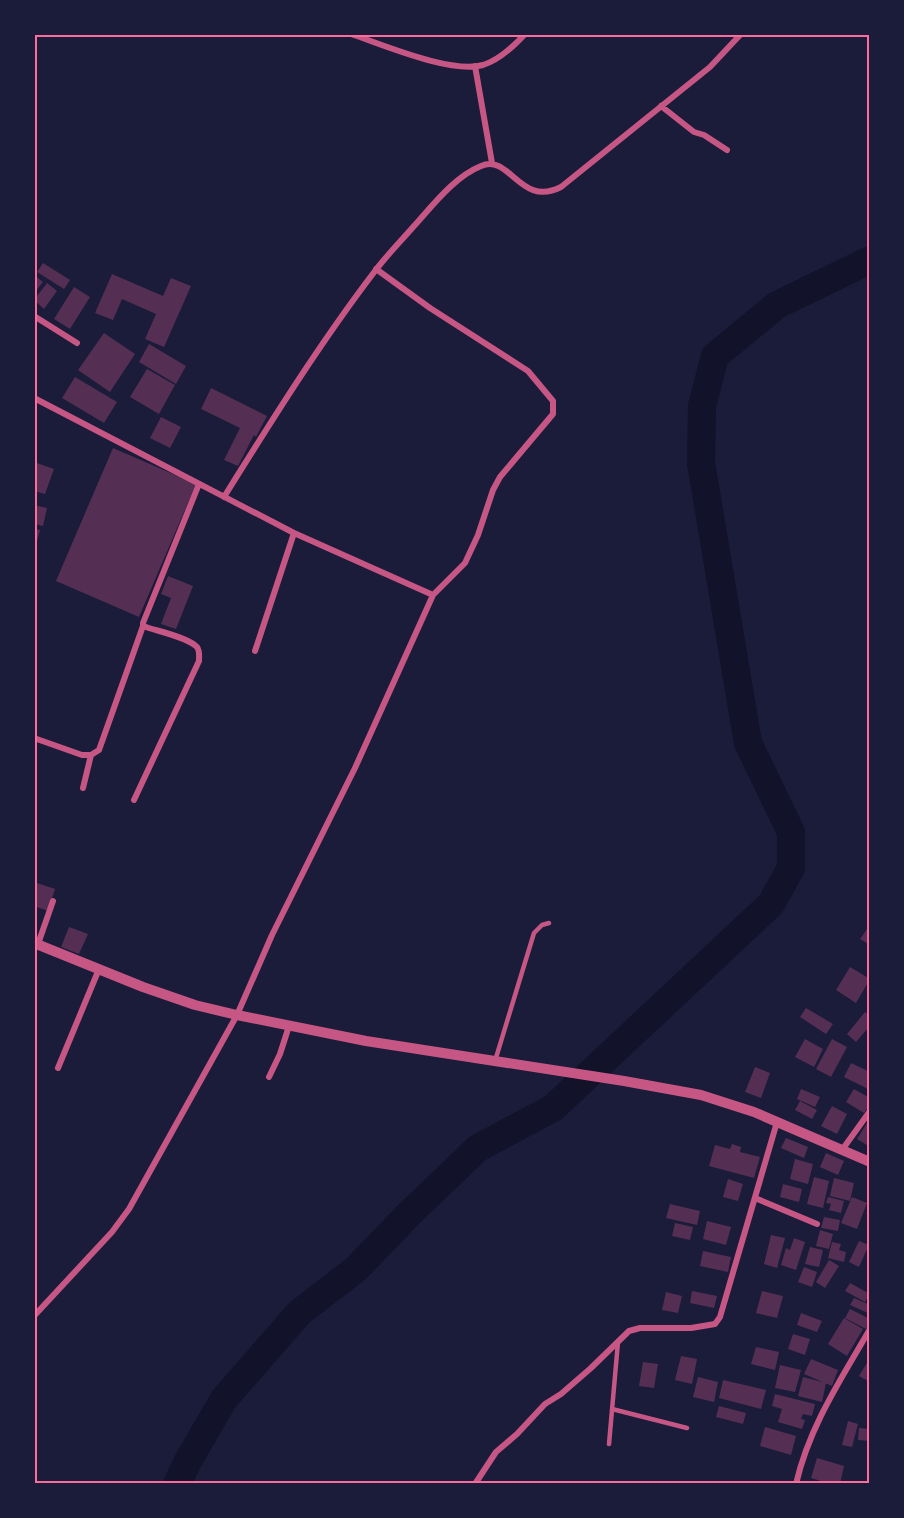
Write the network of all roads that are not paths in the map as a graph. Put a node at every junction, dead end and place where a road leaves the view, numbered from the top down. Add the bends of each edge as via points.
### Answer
1 (351, 34) edge
2 (525, 34) edge
3 (741, 34) edge
4 (475, 66) junction
5 (661, 106) junction
6 (727, 150) dead end
7 (492, 164) junction
8 (376, 269) junction
9 (34, 316) edge
10 (77, 343) dead end
11 (34, 398) edge
12 (199, 484) junction
13 (224, 497) junction
14 (294, 533) junction
15 (433, 595) junction
16 (143, 626) junction
17 (255, 651) dead end
18 (34, 738) edge
19 (91, 756) junction
20 (83, 788) dead end
21 (134, 800) dead end
22 (53, 901) dead end
23 (549, 923) dead end
24 (36, 943) edge
25 (99, 969) junction
26 (237, 1016) junction
27 (289, 1026) junction
28 (495, 1061) junction
29 (58, 1068) dead end
30 (269, 1077) dead end
31 (870, 1111) edge
32 (777, 1122) junction
33 (842, 1150) junction
34 (870, 1162) edge
35 (754, 1198) junction
36 (817, 1224) dead end
37 (34, 1316) edge
38 (870, 1329) edge
39 (618, 1340) junction
40 (612, 1409) junction
41 (687, 1428) dead end
42 (609, 1444) dead end
43 (475, 1484) edge
44 (796, 1484) edge

1 - 4 street via 444,63
2 - 4 street via 490,62
3 - 5 street via 710,66
4 - 7 street
5 - 6 street via 694,132
5 - 7 street via 573,179 550,192 536,192
7 - 8 street via 476,168 447,190
8 - 13 street via 291,390
8 - 15 street via 528,371 554,406 547,422 500,477 465,563
9 - 10 street
11 - 12 street
12 - 13 street
12 - 16 street
13 - 14 street
14 - 15 street
14 - 17 street
15 - 26 street
16 - 19 street via 99,750
16 - 21 street via 188,641 199,652 196,669
18 - 19 street
19 - 20 street
22 - 24 street
23 - 28 lane via 534,933
24 - 25 street
25 - 26 street via 195,1005
25 - 29 street
26 - 27 street
26 - 37 street via 129,1209
27 - 28 street
27 - 30 street
28 - 32 street via 701,1095
31 - 33 street
32 - 33 street
32 - 35 street
33 - 34 street
35 - 36 street
35 - 39 street via 715,1324 640,1328
38 - 44 street via 822,1413
39 - 40 lane
39 - 43 street via 496,1452
40 - 41 lane
40 - 42 lane

